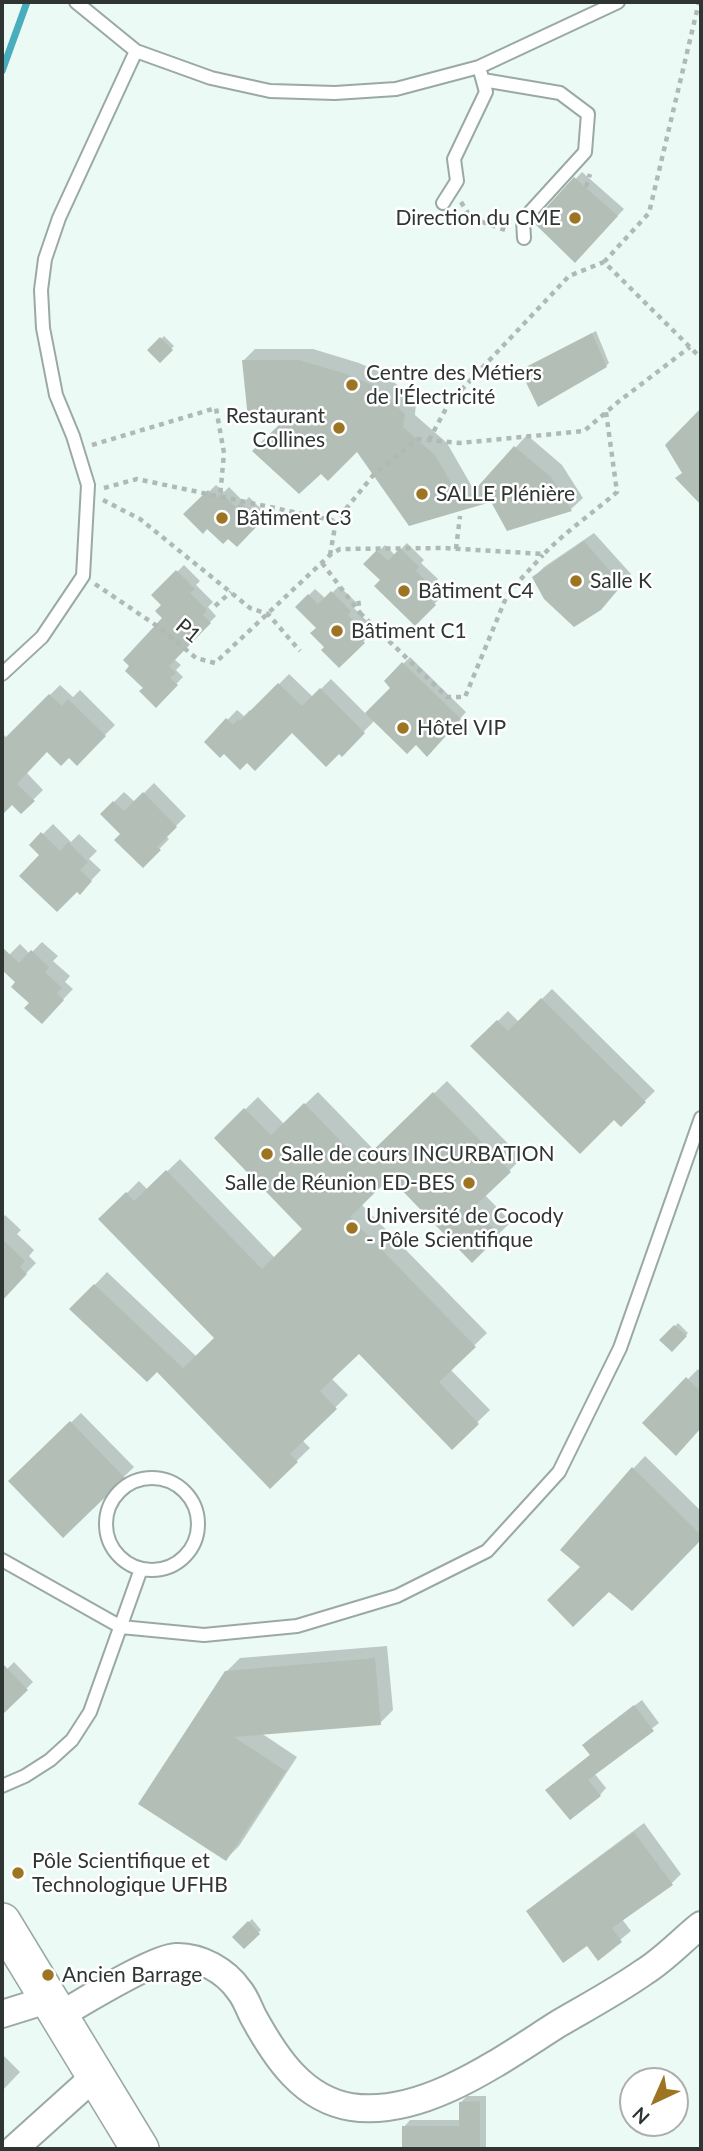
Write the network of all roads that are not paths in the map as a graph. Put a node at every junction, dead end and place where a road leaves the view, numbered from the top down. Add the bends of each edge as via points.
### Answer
1 (76, 2) edge
2 (612, 3) edge
3 (136, 51) junction
4 (481, 74) junction
5 (443, 203) dead end
6 (524, 238) road end
7 (2, 674) edge
8 (701, 1118) edge
9 (2, 1560) edge
10 (141, 1569) junction
11 (121, 1627) junction
12 (2, 1786) edge
13 (2, 1922) edge
14 (701, 1925) edge
15 (54, 2007) junction
16 (2, 2014) edge
17 (95, 2076) junction
18 (15, 2149) edge
19 (140, 2149) edge

1 - 3 lane
2 - 4 lane
3 - 4 lane via 211,78 270,91 396,89
3 - 7 lane via 44,259 43,328 56,395 88,485 83,576 42,636
4 - 5 lane via 486,92 454,159 457,181
4 - 6 lane via 561,93 588,114 584,152 523,220
8 - 11 lane via 621,1348 559,1472 487,1551 397,1596 297,1626 204,1635
9 - 11 lane
10 - 10 lane via 176,1564 197,1536 191,1501 163,1480 128,1485 111,1502 107,1514 113,1548
10 - 11 lane
11 - 12 lane via 90,1712 72,1740 50,1760
13 - 15 main road
14 - 15 street via 646,1972 461,2084 407,2103 371,2108 330,2101 306,2088 267,2042 241,1991 207,1964 174,1957
15 - 16 street
15 - 17 main road
17 - 18 street
17 - 19 main road

